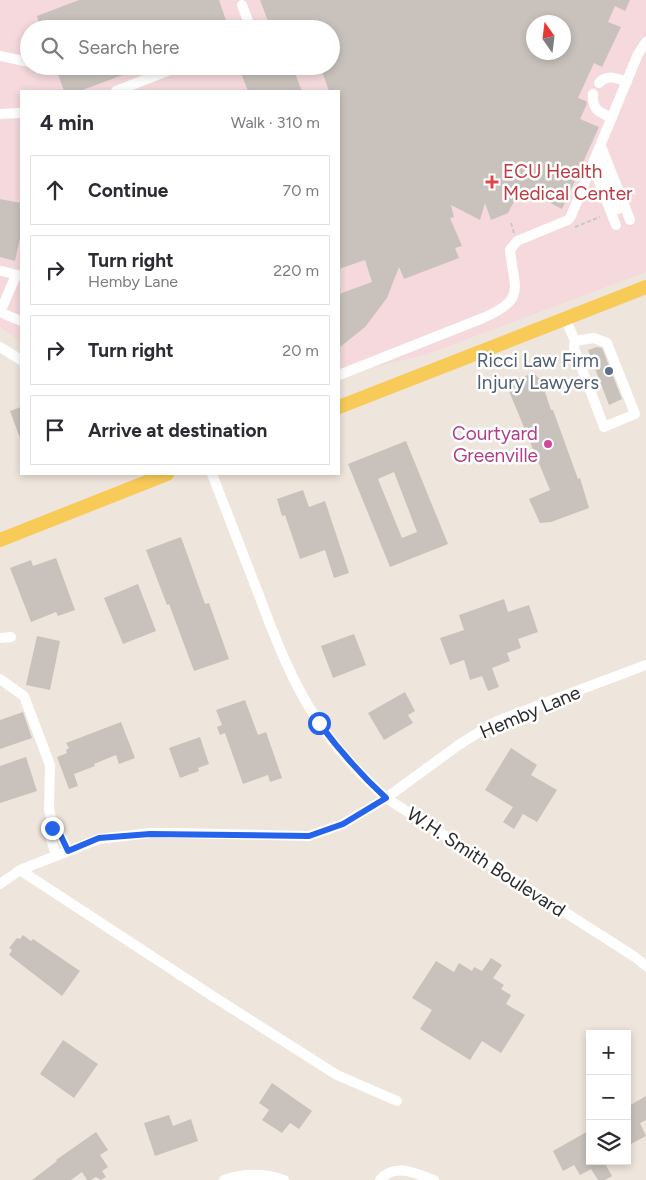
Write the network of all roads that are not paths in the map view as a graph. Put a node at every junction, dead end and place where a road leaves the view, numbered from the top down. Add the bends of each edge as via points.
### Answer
1 (242, 5) dead end
2 (248, 20) edge
3 (646, 42) edge
4 (0, 56) edge
5 (20, 60) edge
6 (157, 75) edge
7 (627, 82) junction
8 (599, 83) dead end
9 (119, 90) edge
10 (594, 94) dead end
11 (20, 113) edge
12 (0, 114) edge
13 (612, 118) junction
14 (601, 146) junction
15 (595, 161) junction
16 (2, 270) dead end
17 (19, 276) edge
18 (646, 287) edge
19 (565, 318) junction
20 (20, 321) edge
21 (575, 341) junction
22 (0, 347) edge
23 (20, 359) edge
24 (340, 375) edge
25 (340, 407) edge
26 (164, 475) edge
27 (212, 475) edge
28 (0, 540) edge
29 (11, 637) dead end
30 (0, 638) edge
31 (646, 665) edge
32 (0, 679) edge
33 (386, 798) junction
34 (52, 828) junction
35 (68, 851) junction
36 (56, 855) junction
37 (20, 870) junction
38 (0, 884) edge
39 (646, 966) edge
40 (397, 1101) dead end
41 (224, 1180) edge
42 (284, 1180) edge
43 (380, 1180) edge
44 (434, 1180) edge

1 - 2 street
3 - 7 street
4 - 5 street
6 - 9 street
7 - 8 street via 609,77
7 - 13 street
10 - 13 street via 595,109
11 - 12 street
13 - 14 street
14 - 15 street
14 - 15 street via 623,223
15 - 24 street via 568,220 517,241 510,250 516,289 506,307
16 - 17 street
17 - 20 street via 1,310
18 - 19 main road
19 - 21 street
19 - 25 main road
21 - 21 street via 574,348 604,427 635,414 608,343 594,338
22 - 23 street
26 - 28 main road
27 - 33 street, W.H. Smith Boulevard via 272,631 315,718 336,746
29 - 30 street
31 - 33 street, Hemby Lane via 497,721
32 - 34 street via 24,696 50,765
33 - 35 street, Hemby Lane via 343,824 309,836 150,834 99,838
33 - 39 street, W.H. Smith Boulevard
34 - 35 street via 60,834
34 - 36 street via 50,836
35 - 36 street, Hemby Lane
36 - 37 street, Hemby Lane
37 - 38 street, Hemby Lane
37 - 40 street via 337,1075
41 - 42 street via 239,1175 267,1174
43 - 44 street via 383,1175 402,1170

